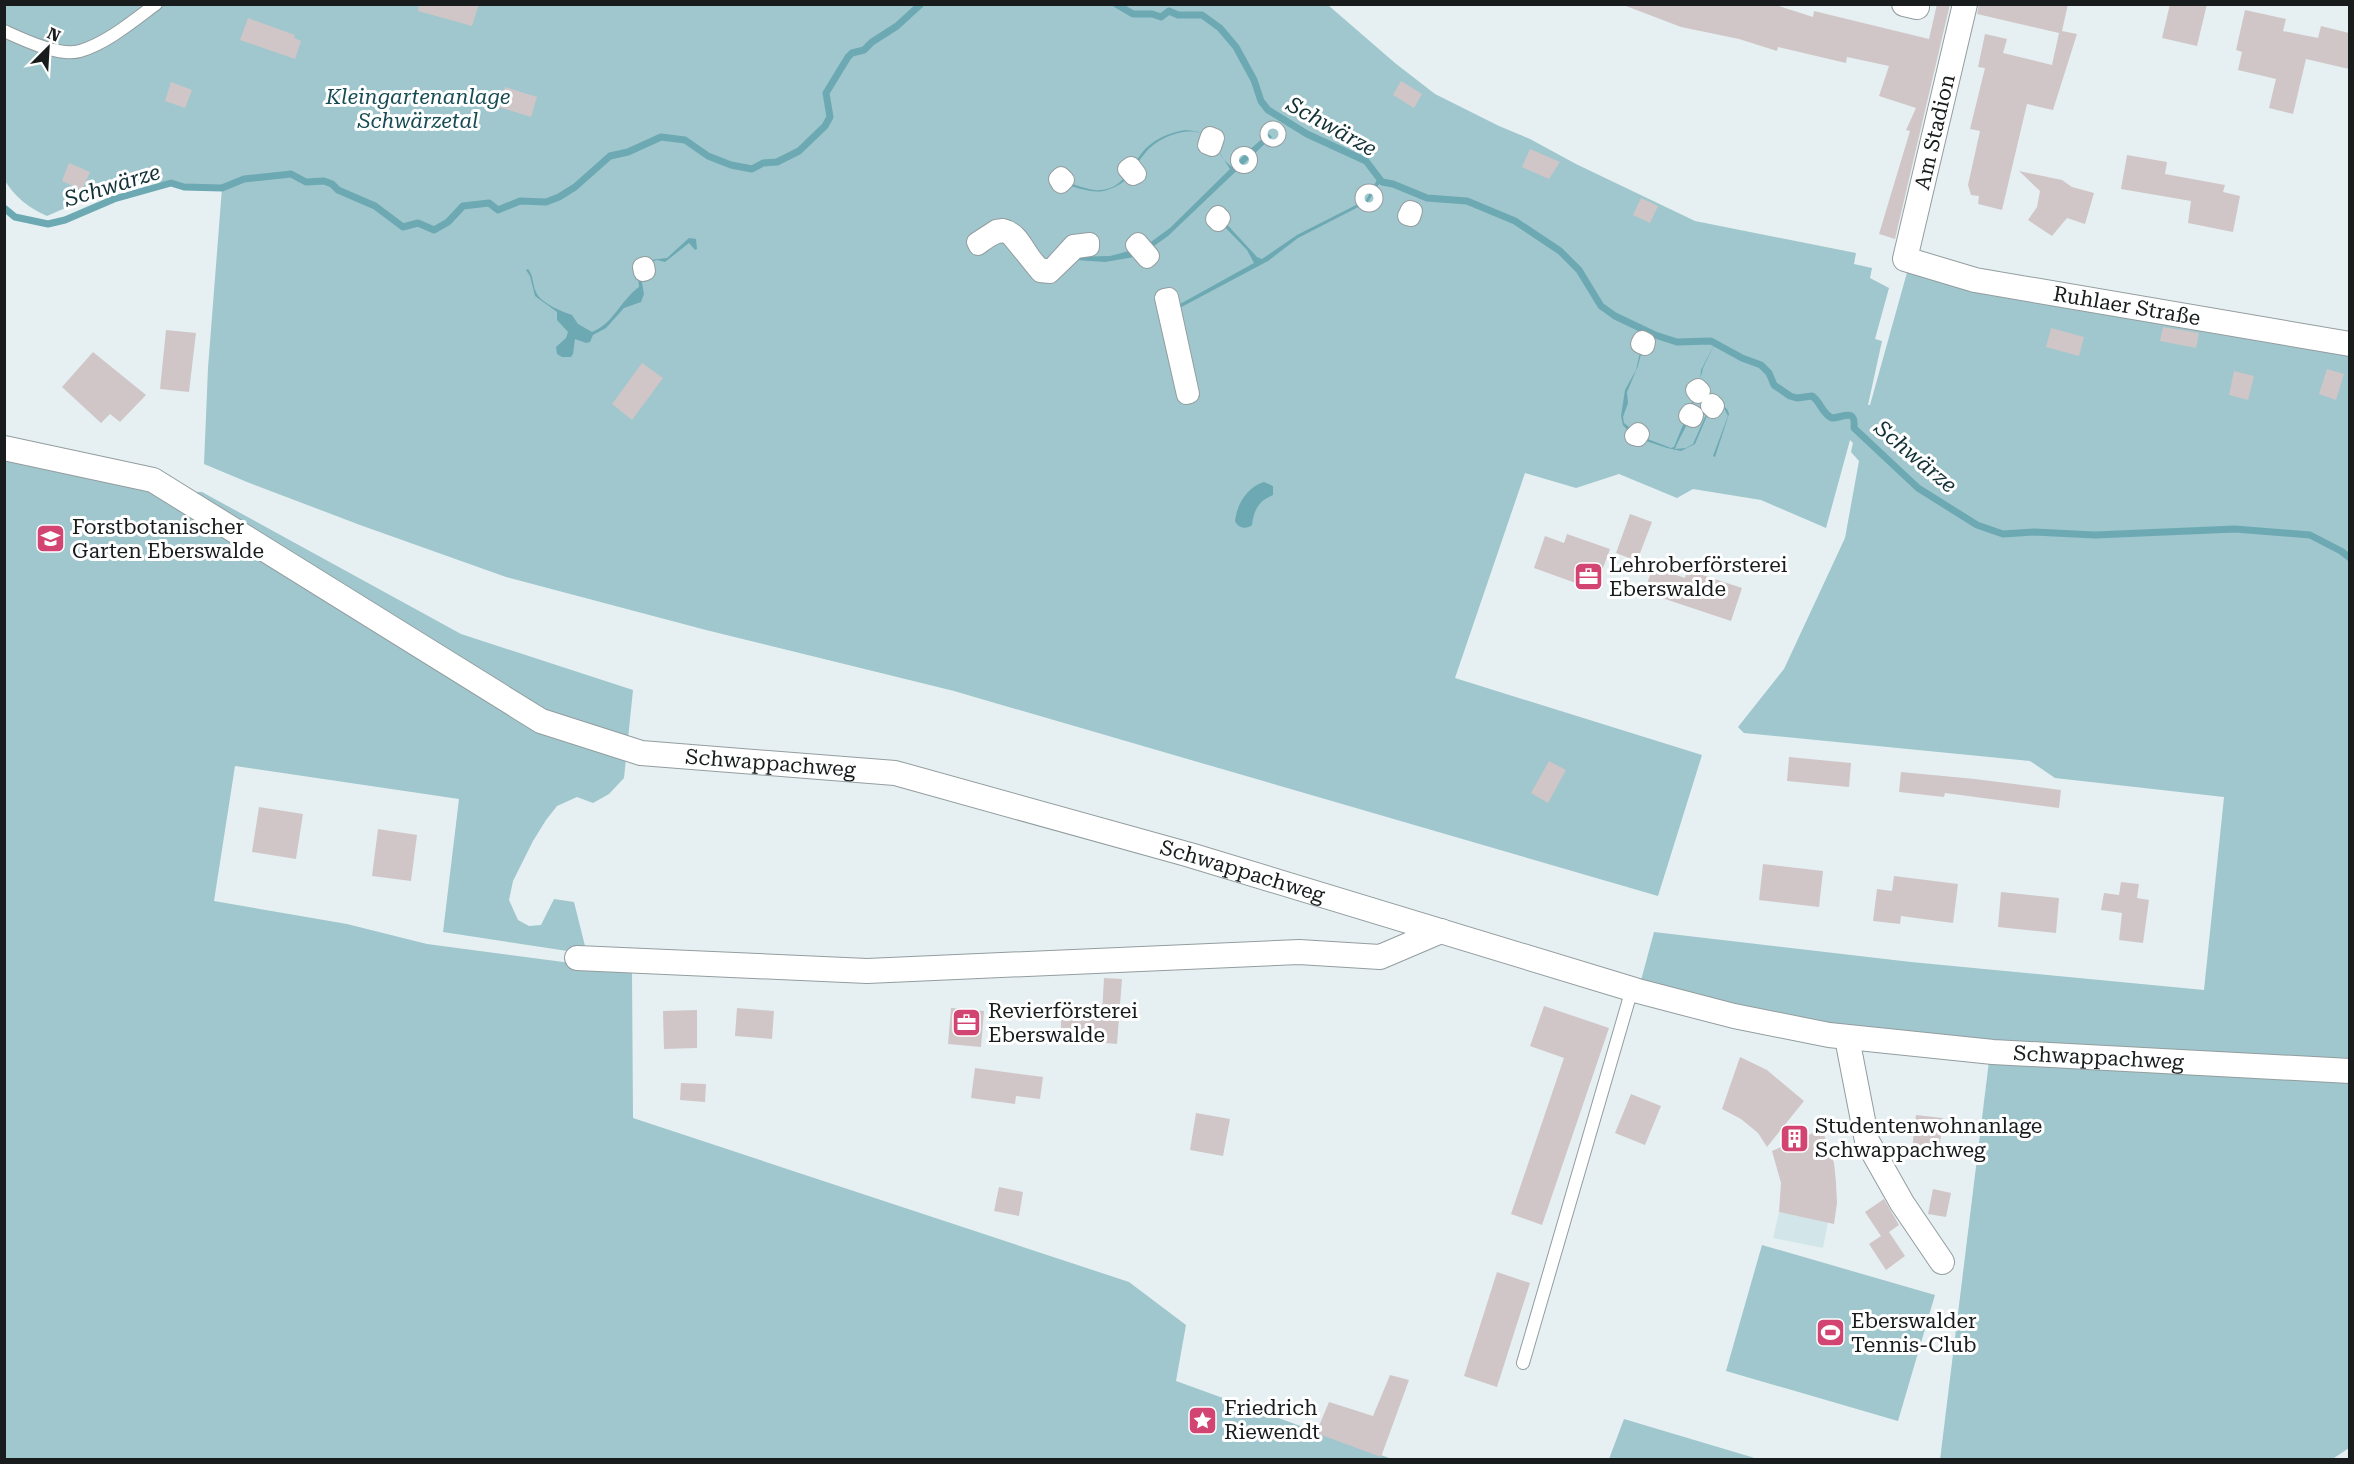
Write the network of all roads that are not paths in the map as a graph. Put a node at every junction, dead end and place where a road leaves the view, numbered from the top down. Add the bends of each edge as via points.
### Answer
1 (156, 4) edge
2 (1965, 4) edge
3 (4, 30) edge
4 (976, 242) joint
5 (1905, 259) joint
6 (2349, 344) edge
7 (4, 448) edge
8 (1441, 931) junction
9 (577, 958) dead end
10 (1632, 989) junction
11 (1847, 1038) junction
12 (2349, 1071) edge
13 (1942, 1262) dead end
14 (1523, 1363) dead end

1 - 3 lane via 108,38 80,51 42,47
2 - 5 street, Am Stadion
4 - 4 street via 996,230 1008,229 1043,269 1053,266 1073,244 1090,242 1090,246 1076,249 1046,274 1038,273 1009,235 995,235 978,246
5 - 6 street, Ruhlaer Straße via 1975,280
7 - 8 street, Schwappachweg via 153,480 541,721 641,753 895,773 1190,855
8 - 9 street via 1380,957 1288,952 867,971
8 - 10 street, Schwappachweg
10 - 11 street, Schwappachweg via 1734,1016
10 - 14 lane
11 - 12 street, Schwappachweg via 2053,1056
11 - 13 street via 1867,1141

